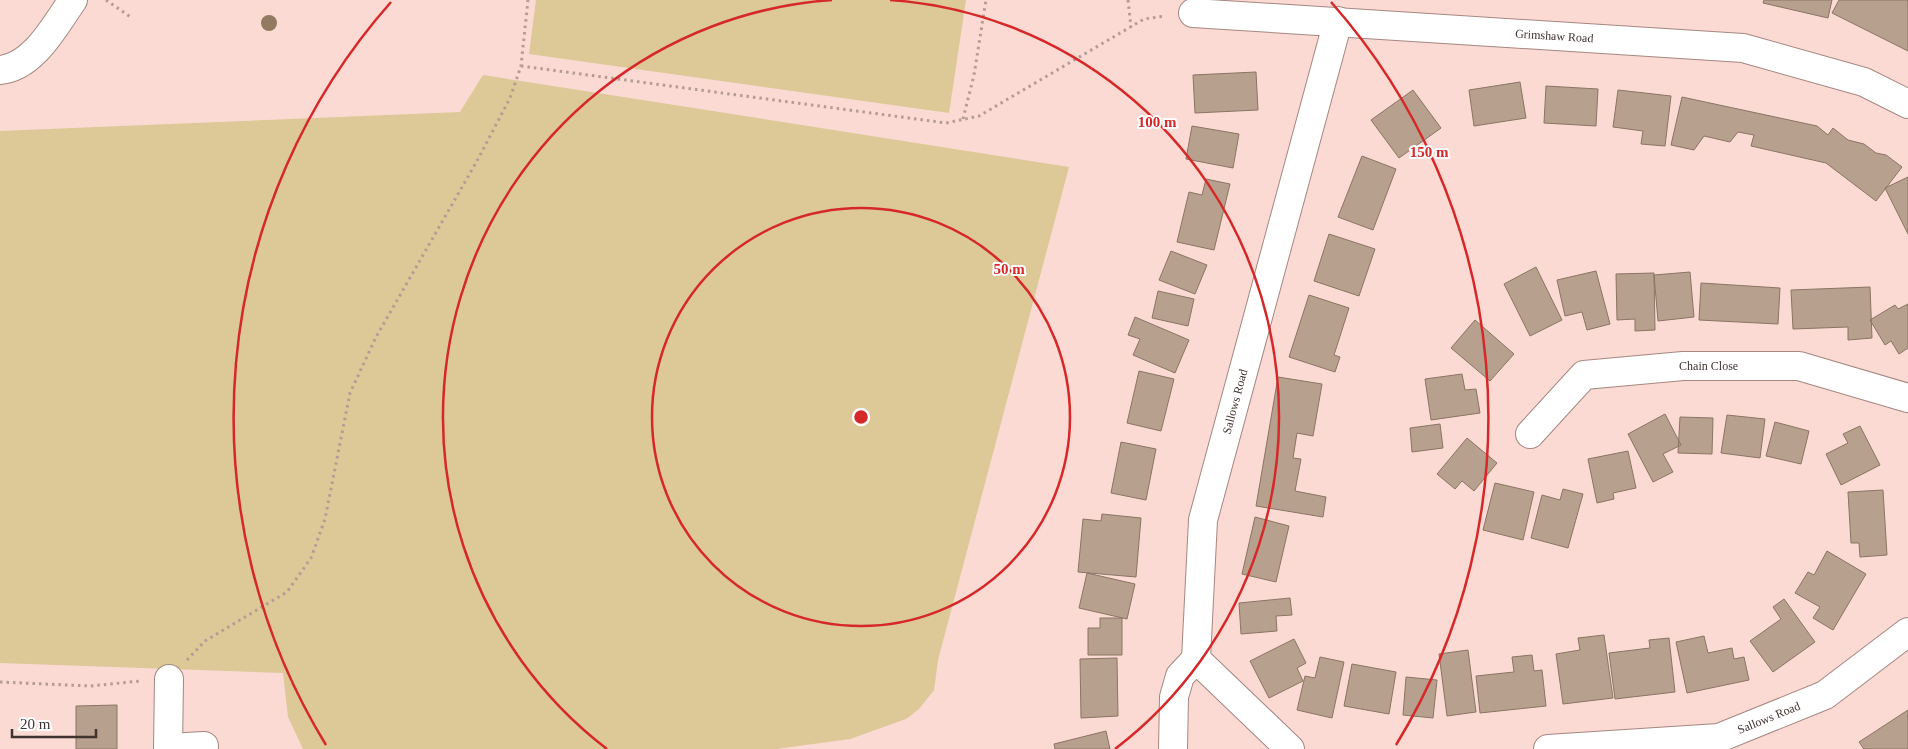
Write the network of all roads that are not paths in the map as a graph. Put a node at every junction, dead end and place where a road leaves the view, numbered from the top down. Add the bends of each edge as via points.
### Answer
1 (73, 0) edge
2 (1193, 13) road end
3 (1338, 22) junction
4 (0, 70) edge
5 (1908, 104) edge
6 (1908, 398) edge
7 (1530, 434) dead end
8 (1908, 632) edge
9 (1196, 659) junction
10 (169, 679) road end
11 (204, 746) dead end
12 (168, 748) edge
13 (1173, 749) edge
14 (1290, 749) edge
15 (1548, 749) edge

1 - 4 street via 38,48 22,63
2 - 3 street, Grimshaw Road
3 - 5 street, Grimshaw Road via 1743,48 1864,82
3 - 9 street, Sallows Road via 1203,520
6 - 7 street, Chain Close via 1799,366 1684,366 1584,375
8 - 15 street, Sallows Road via 1825,695 1719,738
9 - 13 street via 1180,676 1174,698
9 - 14 street
10 - 12 street
11 - 12 street

